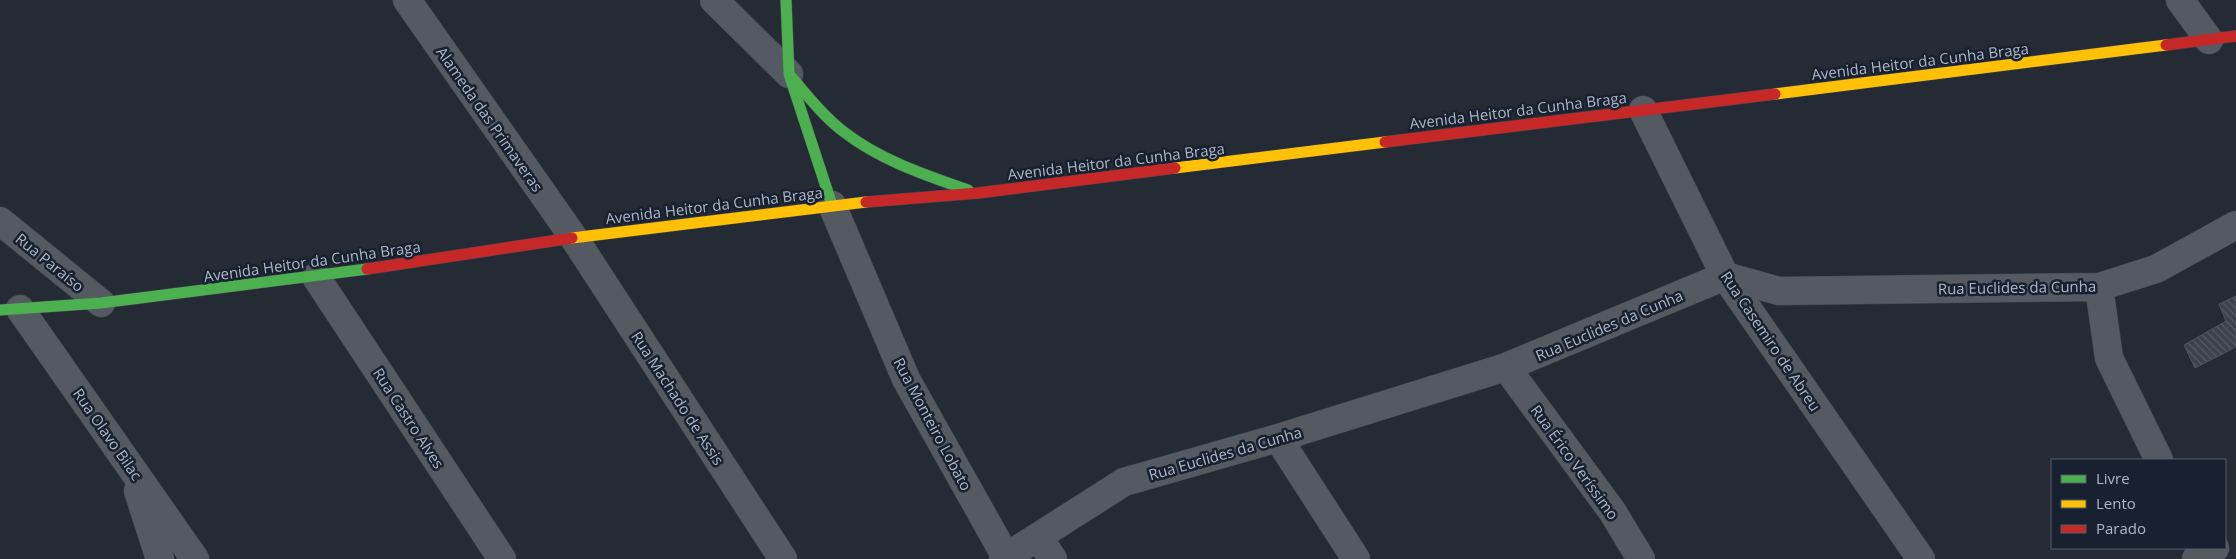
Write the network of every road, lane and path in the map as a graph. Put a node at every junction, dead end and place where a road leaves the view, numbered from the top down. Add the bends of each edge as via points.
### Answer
1 (407, 0) edge
2 (714, 0) edge
3 (786, 0) edge
4 (2180, 0) edge
5 (2236, 36) edge
6 (2209, 40) junction
7 (789, 74) junction
8 (1643, 110) junction
9 (978, 193) junction
10 (832, 205) junction
11 (0, 221) edge
12 (2236, 225) edge
13 (574, 238) junction
14 (1725, 276) junction
15 (316, 277) junction
16 (2099, 287) junction
17 (101, 303) junction
18 (10, 309) edge
19 (1506, 367) junction
20 (1278, 438) junction
21 (2159, 459) edge
22 (128, 462) junction
23 (1046, 549) edge
24 (1005, 558) edge
25 (160, 559) edge
26 (196, 559) edge
27 (502, 559) edge
28 (783, 559) edge
29 (1356, 559) edge
30 (1641, 559) edge
31 (1921, 559) edge

1 - 13 street, Alameda das Primaveras
2 - 7 street
3 - 7 street
4 - 6 street
5 - 6 street, Avenida Heitor da Cunha Braga
6 - 8 street, Avenida Heitor da Cunha Braga
7 - 9 street via 830,120 863,145 910,170
7 - 10 street
8 - 9 street, Avenida Heitor da Cunha Braga
8 - 14 street, Rua Casemiro de Abreu
9 - 10 street, Avenida Heitor da Cunha Braga
10 - 13 street, Avenida Heitor da Cunha Braga
10 - 24 street, Rua Monteiro Lobato via 906,379
11 - 17 street, Rua Paraíso
12 - 16 street, Rua Euclides da Cunha via 2156,269
13 - 15 street, Avenida Heitor da Cunha Braga
13 - 28 street, Rua Machado de Assis
14 - 16 street, Rua Euclides da Cunha via 1779,291
14 - 19 street, Rua Euclides da Cunha
14 - 31 street, Rua Casemiro de Abreu
15 - 17 street, Avenida Heitor da Cunha Braga
15 - 27 street, Rua Castro Alves
16 - 21 street via 2109,358
17 - 18 street, Avenida Heitor da Cunha Braga
18 - 22 street, Rua Olavo Bilac
19 - 20 street, Rua Euclides da Cunha
19 - 30 street, Rua Érico Veríssimo via 1612,511
20 - 23 street, Rua Euclides da Cunha via 1124,482
20 - 29 street
22 - 25 street
22 - 26 street, Rua Olavo Bilac
23 - 24 street, Rua Euclides da Cunha

